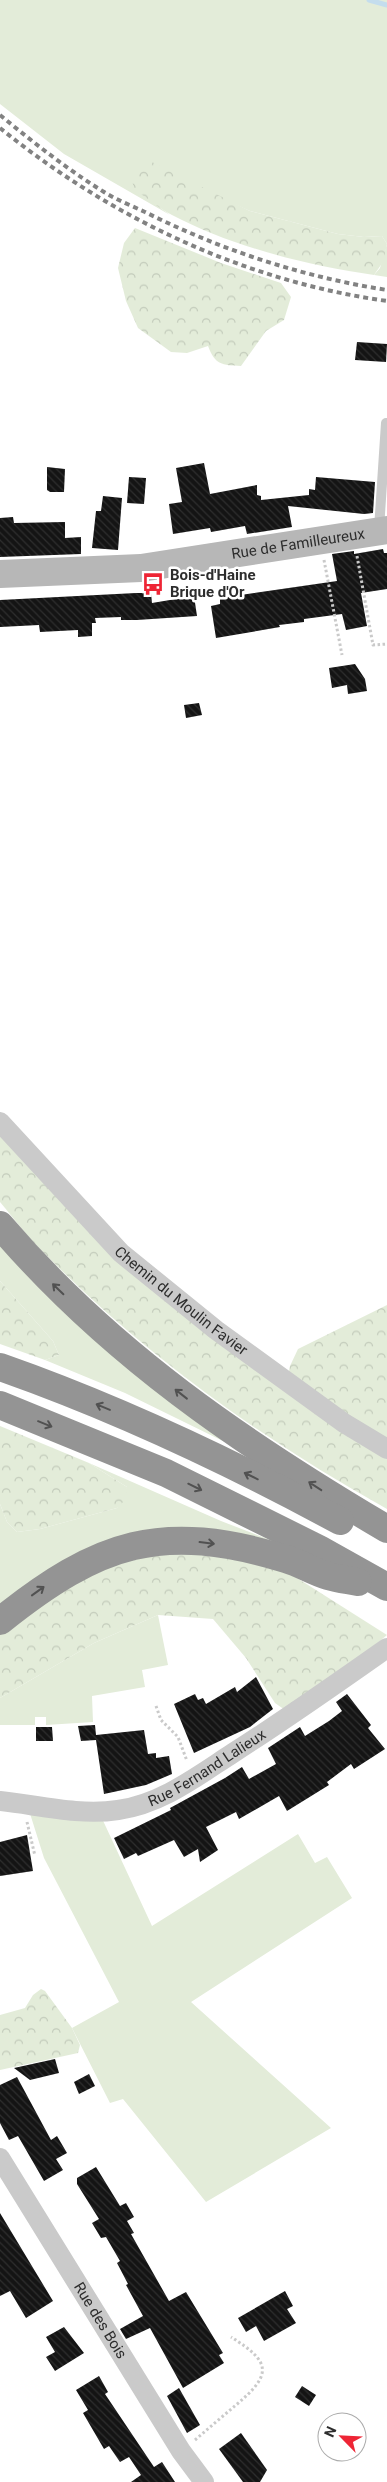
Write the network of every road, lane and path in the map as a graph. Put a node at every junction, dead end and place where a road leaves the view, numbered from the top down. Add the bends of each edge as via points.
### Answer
1 (386, 423) edge
2 (373, 532) edge
3 (321, 540) junction
4 (0, 574) edge
5 (387, 644) edge
6 (342, 655) dead end
7 (0, 1122) edge
8 (0, 1225) edge
9 (0, 1367) edge
10 (0, 1405) edge
11 (387, 1450) edge
12 (387, 1530) edge
13 (387, 1547) edge
14 (387, 1588) edge
15 (0, 1621) edge
16 (387, 1648) edge
17 (156, 1706) dead end
18 (194, 1778) junction
19 (0, 1801) edge
20 (23, 1804) junction
21 (35, 1856) dead end
22 (0, 2158) edge
23 (231, 2337) dead end
24 (181, 2451) junction
25 (204, 2482) edge

1 - 2 lane
2 - 3 street, Rue de Familleureux
2 - 5 path via 373,645
3 - 4 street, Rue de Familleureux via 141,568
3 - 6 path
7 - 11 street, Chemin du Moulin Favier via 121,1253 216,1330 344,1423
12 -> 8 highway via 201,1410 113,1341 37,1268
13 -> 9 highway via 176,1439
10 -> 14 highway via 166,1473 319,1549
15 -> 14 highway via 38,1590 88,1561 126,1548 174,1540 247,1549 287,1559 328,1576
16 - 18 street, Rue Fernand Lalieux
17 - 18 path via 161,1720 178,1737
18 - 20 street, Rue Fernand Lalieux via 149,1802 116,1811 87,1812
19 - 20 street, Rue Fernand Lalieux
20 - 21 path
22 - 24 street, Rue des Bois
23 - 24 path via 257,2356 262,2367 262,2379 253,2391
24 - 25 street, Rue des Bois

